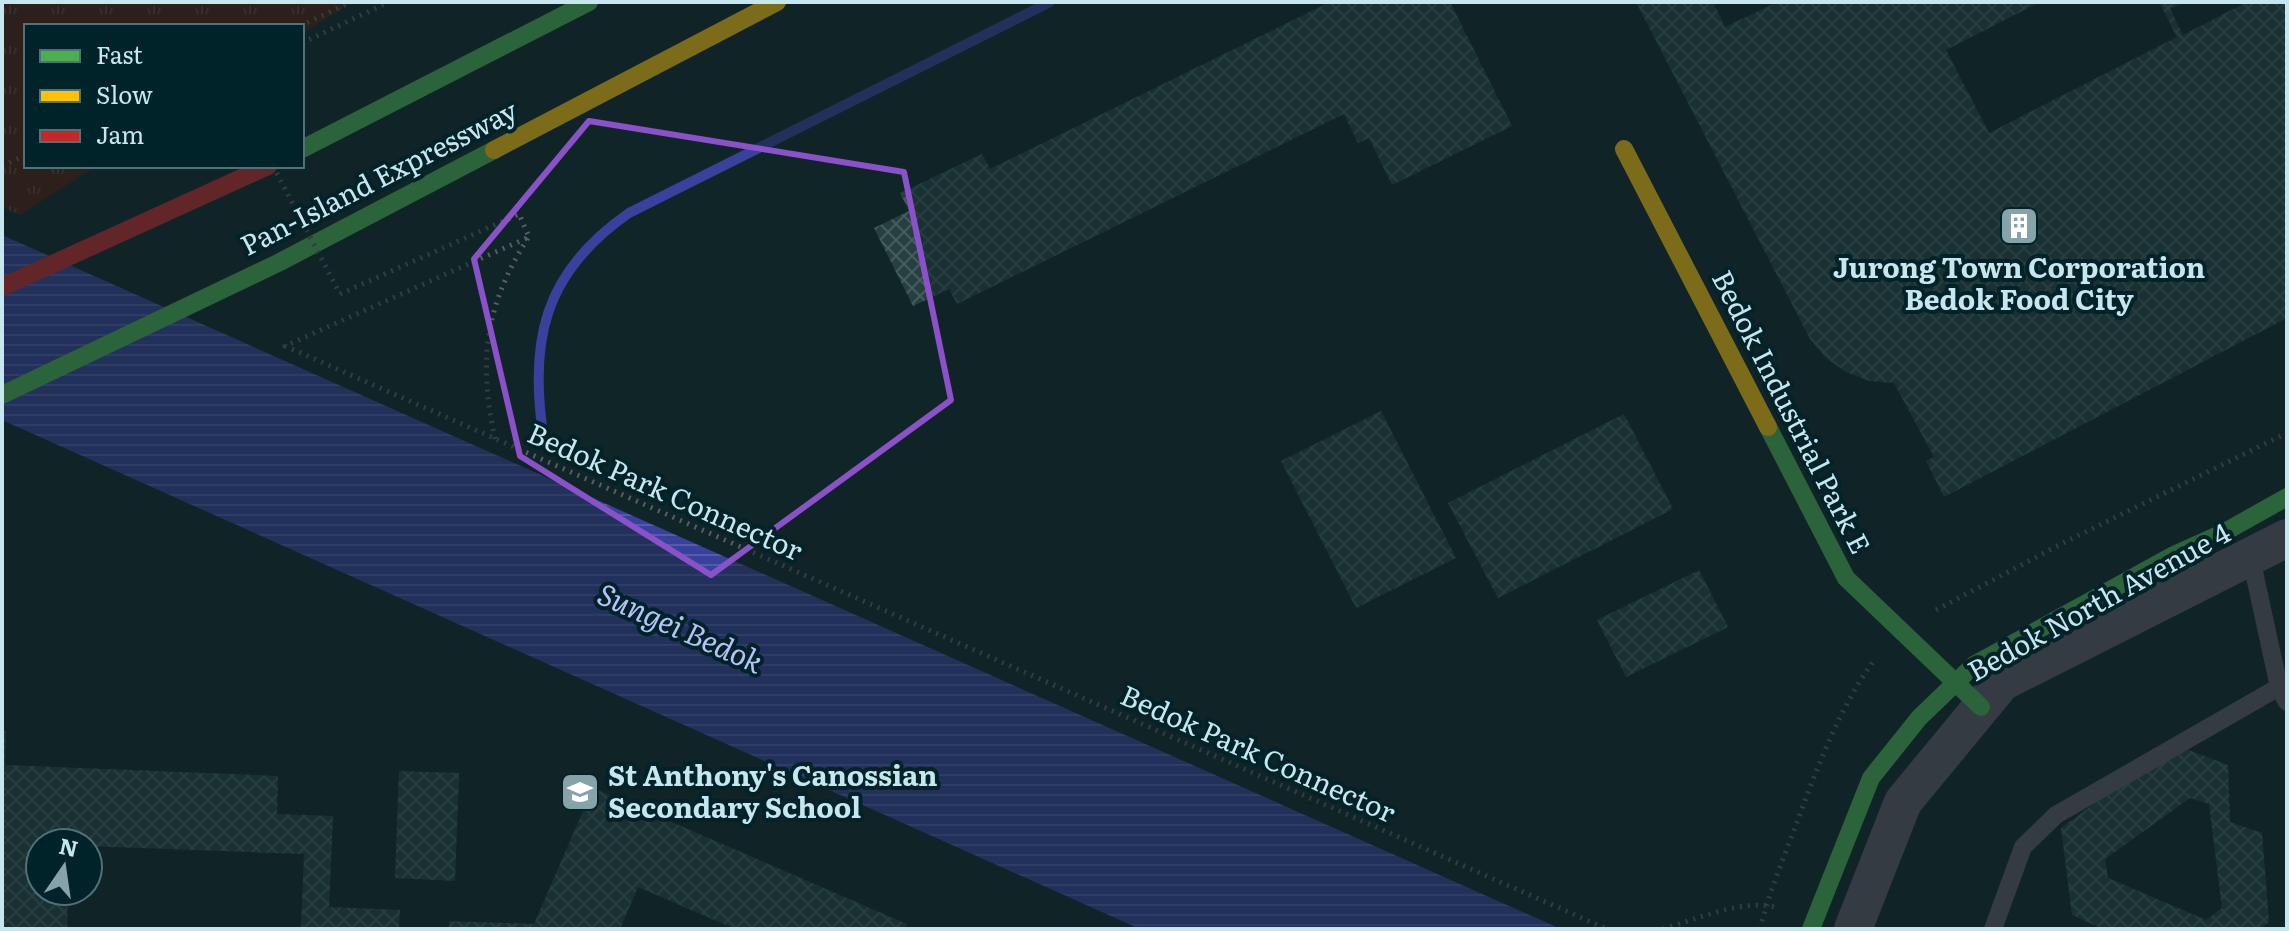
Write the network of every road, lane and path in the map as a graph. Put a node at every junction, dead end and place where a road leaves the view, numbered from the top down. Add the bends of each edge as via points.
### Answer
1 (351, 2) edge
2 (389, 2) edge
3 (589, 2) edge
4 (777, 2) edge
5 (304, 24) edge
6 (304, 42) edge
7 (304, 148) edge
8 (1624, 149) dead end
9 (24, 156) edge
10 (2, 166) edge
11 (266, 168) edge
12 (272, 168) edge
13 (529, 237) junction
14 (2, 287) edge
15 (2, 395) edge
16 (2287, 433) edge
17 (495, 439) junction
18 (2287, 497) edge
19 (2287, 538) edge
20 (2251, 558) junction
21 (1903, 633) junction
22 (2283, 694) edge
23 (1968, 695) junction
24 (1766, 904) junction
25 (1607, 929) edge
26 (1663, 929) edge
27 (1760, 929) edge
28 (1811, 929) edge
29 (1853, 929) edge
30 (1993, 929) edge

1 - 5 path
2 - 6 path
3 - 7 main road
4 - 15 main road, Pan-Island Expressway via 278,263
8 - 21 main road, Bedok Industrial Park E via 1846,578
9 - 10 path
11 - 14 main road
12 - 13 path, bridge via 340,294 519,214
13 - 17 path via 503,281 488,331 485,386
13 - 17 path, Bedok Park Connector via 285,346
16 - 21 path via 2061,544
17 - 25 path, Bedok Park Connector
18 - 23 main road, Bedok North Avenue 4 via 1974,665
19 - 20 street, Bedok North Avenue 4
20 - 22 lane
20 - 23 street, Bedok North Avenue 4
21 - 23 main road, Bedok Industrial Park E
21 - 24 path via 1864,674 1828,744
22 - 30 lane via 2056,815 2023,847
23 - 28 main road, Bedok North Avenue 4 via 1919,718 1871,778
23 - 29 street, Bedok North Avenue 4 via 1903,802
24 - 26 path
24 - 27 path

